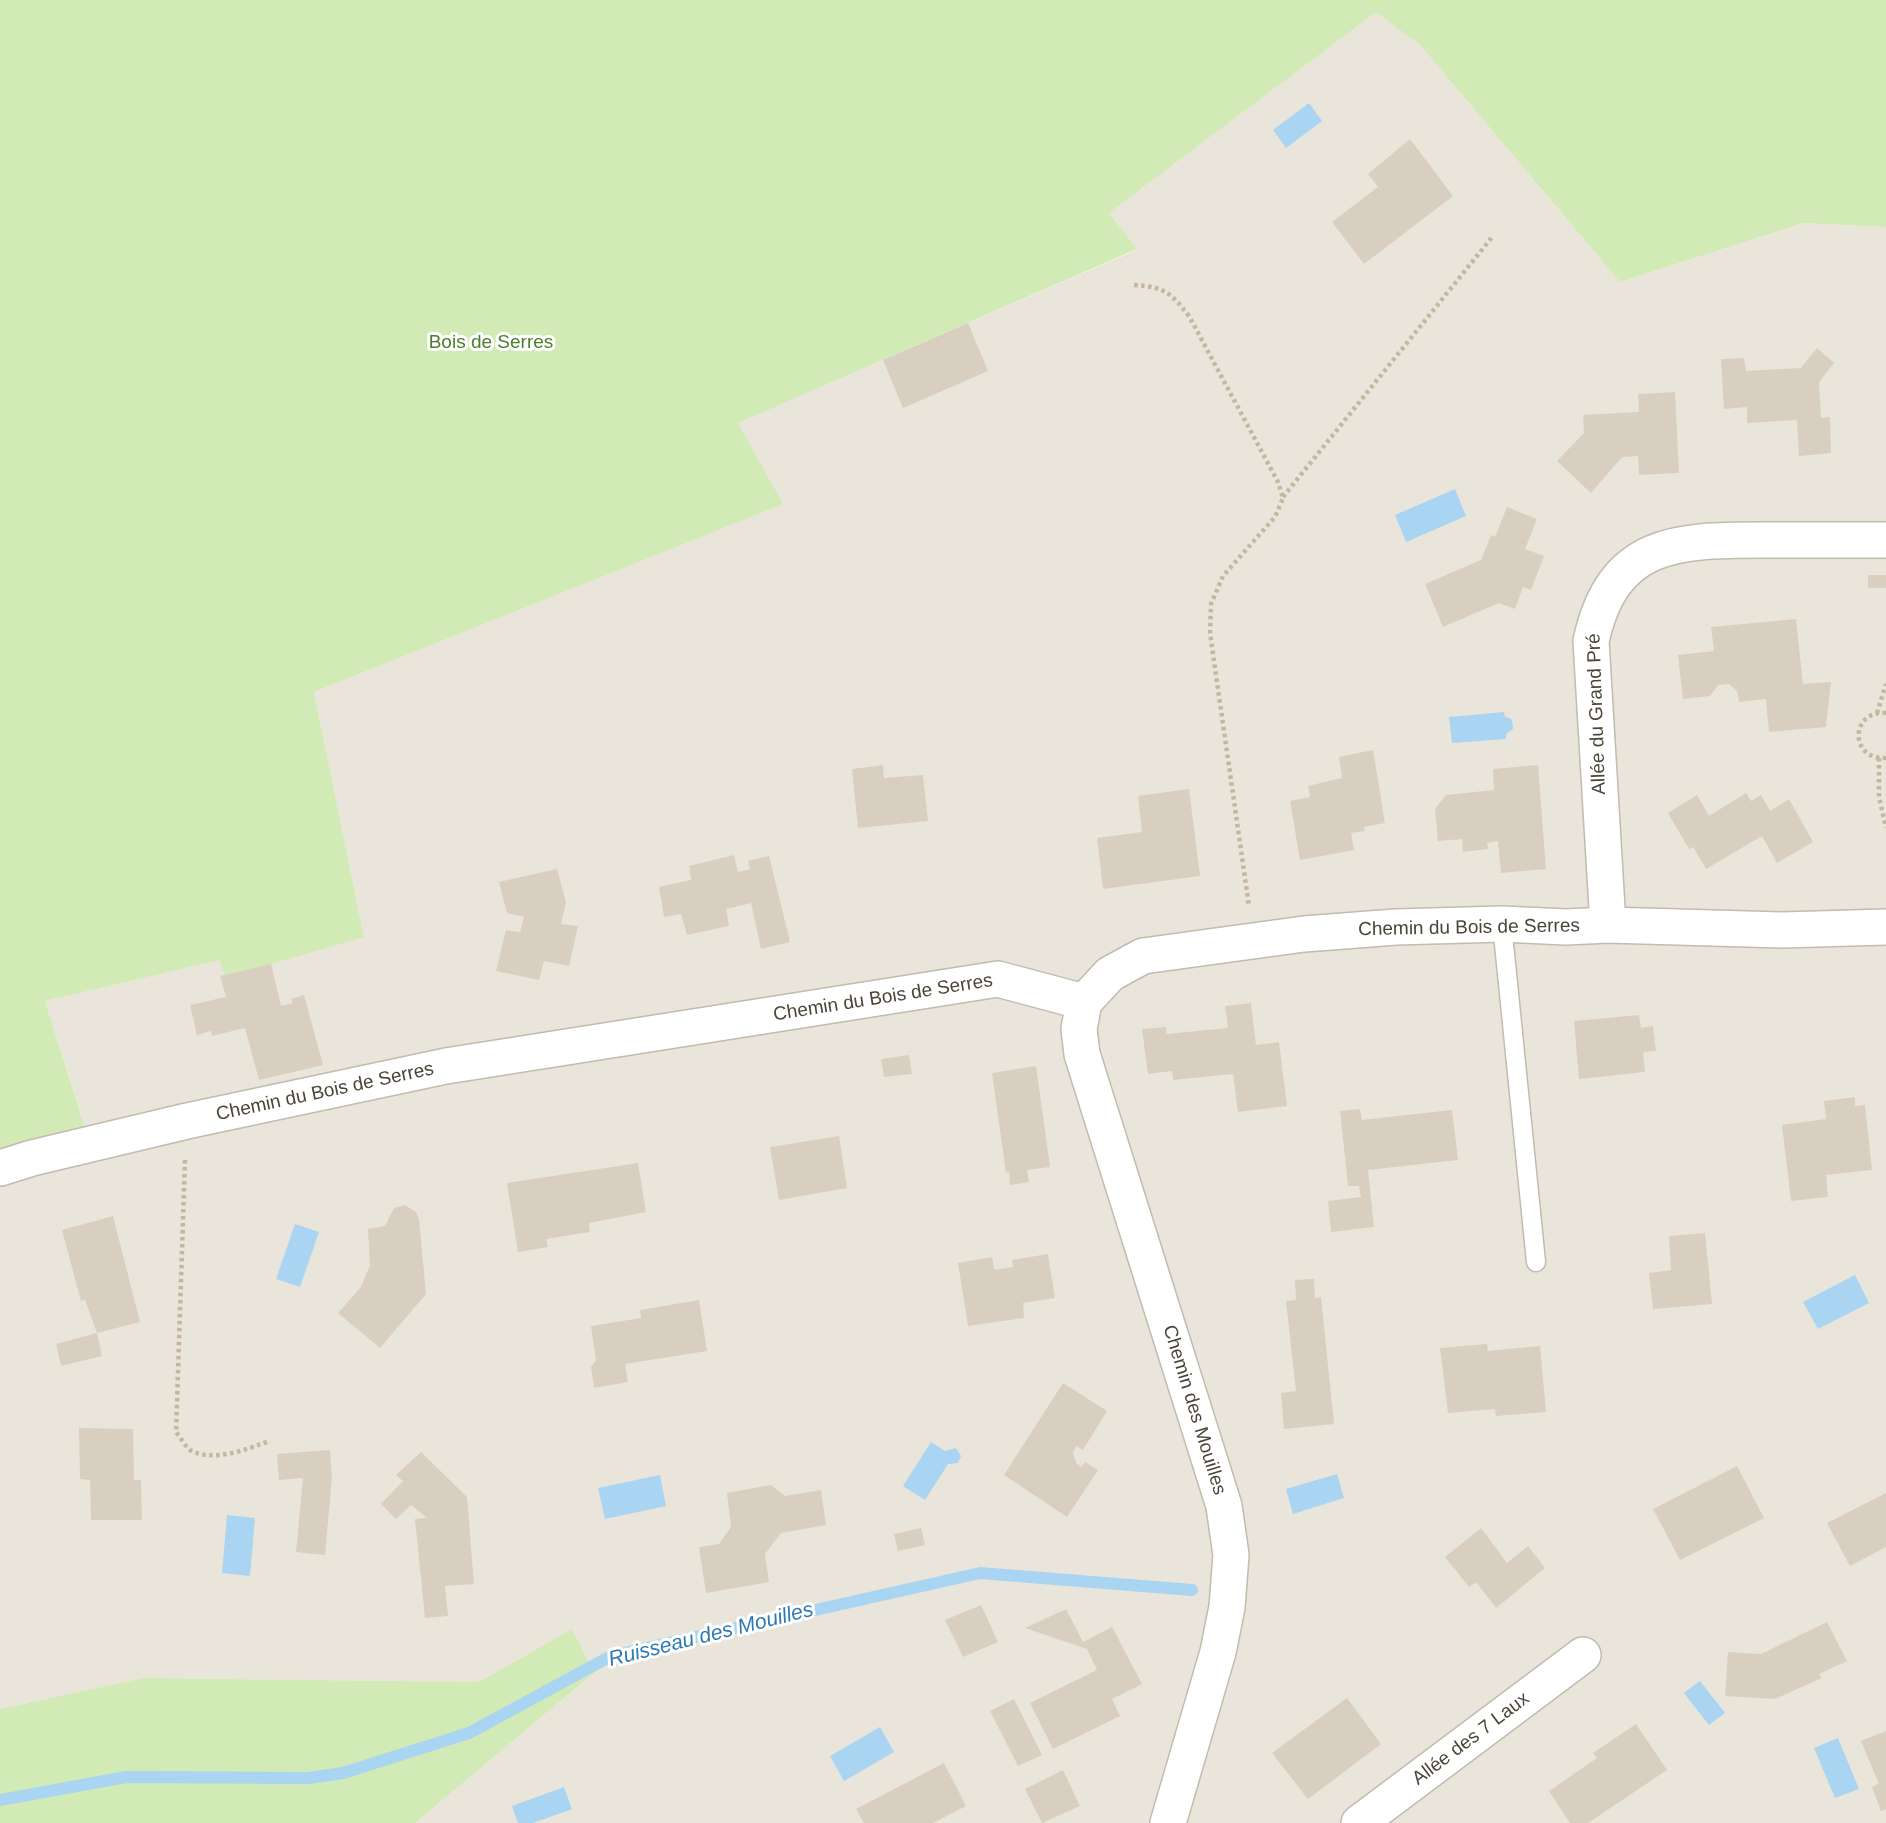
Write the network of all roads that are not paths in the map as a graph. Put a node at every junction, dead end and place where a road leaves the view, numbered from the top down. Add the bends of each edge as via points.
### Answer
1 (1886, 540) edge
2 (1502, 924) junction
3 (1608, 925) junction
4 (1886, 927) edge
5 (1084, 1002) junction
6 (0, 1168) edge
7 (1536, 1262) dead end
8 (1583, 1655) dead end
9 (1168, 1823) edge
10 (1360, 1823) edge

1 - 3 street, Allée du Grand Pré via 1721,540 1673,545 1645,555 1619,575 1595,621 1591,641
2 - 3 street, Chemin du Bois de Serres
2 - 5 street, Chemin du Bois de Serres via 1304,934 1143,956 1110,974
2 - 7 lane
3 - 4 street, Chemin du Bois de Serres via 1782,930
5 - 6 street, Chemin du Bois de Serres via 998,979 446,1066 187,1121
5 - 9 street, Chemin des Mouilles via 1079,1030 1082,1054 1224,1506 1231,1555 1218,1652
8 - 10 street, Allée des 7 Laux

